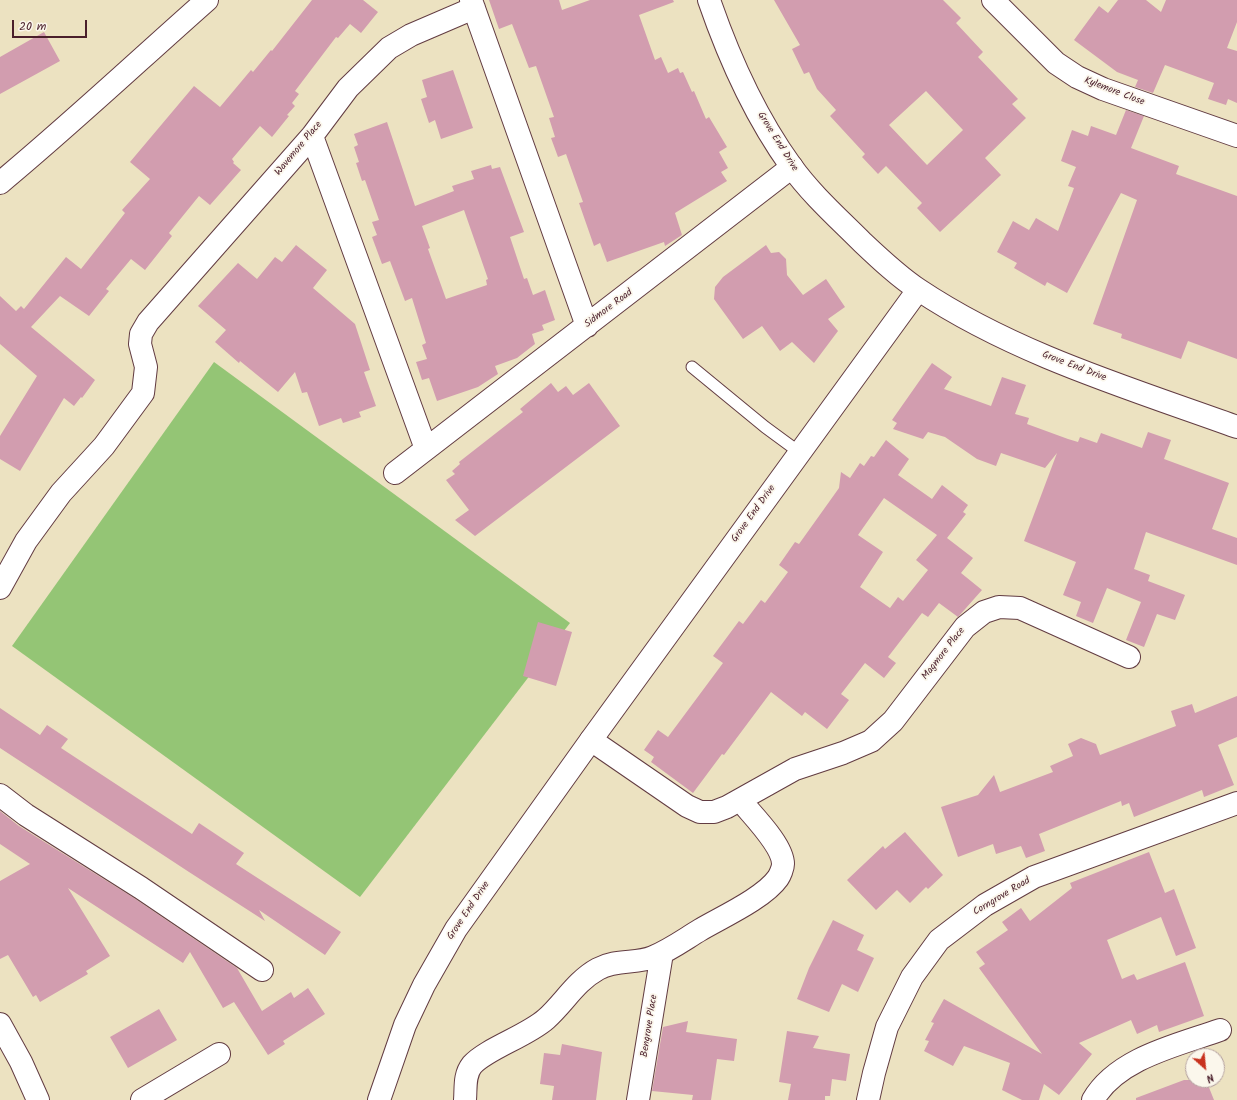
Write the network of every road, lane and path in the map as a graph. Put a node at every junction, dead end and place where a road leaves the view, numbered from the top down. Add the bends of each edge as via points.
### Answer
1 (207, 0) edge
2 (709, 0) edge
3 (993, 0) edge
4 (473, 4) edge
5 (312, 136) junction
6 (1237, 136) edge
7 (792, 167) junction
8 (0, 183) edge
9 (918, 290) junction
10 (587, 326) junction
11 (692, 367) dead end
12 (1237, 427) edge
13 (426, 450) junction
14 (799, 452) junction
15 (395, 473) dead end
16 (0, 588) edge
17 (1128, 657) dead end
18 (591, 740) junction
19 (0, 795) edge
20 (740, 800) junction
21 (1237, 803) edge
22 (662, 953) junction
23 (262, 970) dead end
24 (0, 1024) edge
25 (1220, 1030) dead end
26 (219, 1054) dead end
27 (38, 1100) edge
28 (142, 1100) edge
29 (379, 1100) edge
30 (465, 1100) edge
31 (638, 1100) edge
32 (868, 1100) edge
33 (1093, 1100) edge

1 - 8 street via 58,135
2 - 7 street, Grove End Drive via 745,87
3 - 6 street, Kylemore Close via 1056,63 1077,77 1103,89
4 - 5 street, Wavemore Place via 389,48 348,88
4 - 10 street, Wavemore Place
5 - 13 street
5 - 16 street, Wavemore Place via 148,322 141,334 140,344 146,367 143,393 104,446 56,498 26,541
7 - 9 street, Grove End Drive via 851,231 882,261
7 - 10 street, Sidmore Road
9 - 12 street, Grove End Drive via 1015,343 1125,387
9 - 14 street, Grove End Drive
10 - 13 street, Sidmore Road
11 - 14 lane
13 - 15 street, Sidmore Road
14 - 18 street, Grove End Drive
17 - 20 street, Magmore Place via 1020,608 998,607 984,612 965,627 893,721 871,741 795,769
18 - 20 street via 687,806 700,812 714,812
18 - 29 street, Grove End Drive via 456,929 405,1025
19 - 23 street via 26,815 141,888
20 - 22 street via 782,855 783,866 778,878 756,898
21 - 32 street, Corngrove Road via 1034,877 985,905 939,940 912,977 887,1027
22 - 30 street via 652,958 614,963 598,968 580,981 546,1019 524,1035 473,1064 466,1074
22 - 31 street, Bengrove Place
24 - 27 street
25 - 33 street via 1139,1060 1114,1075
26 - 28 street

